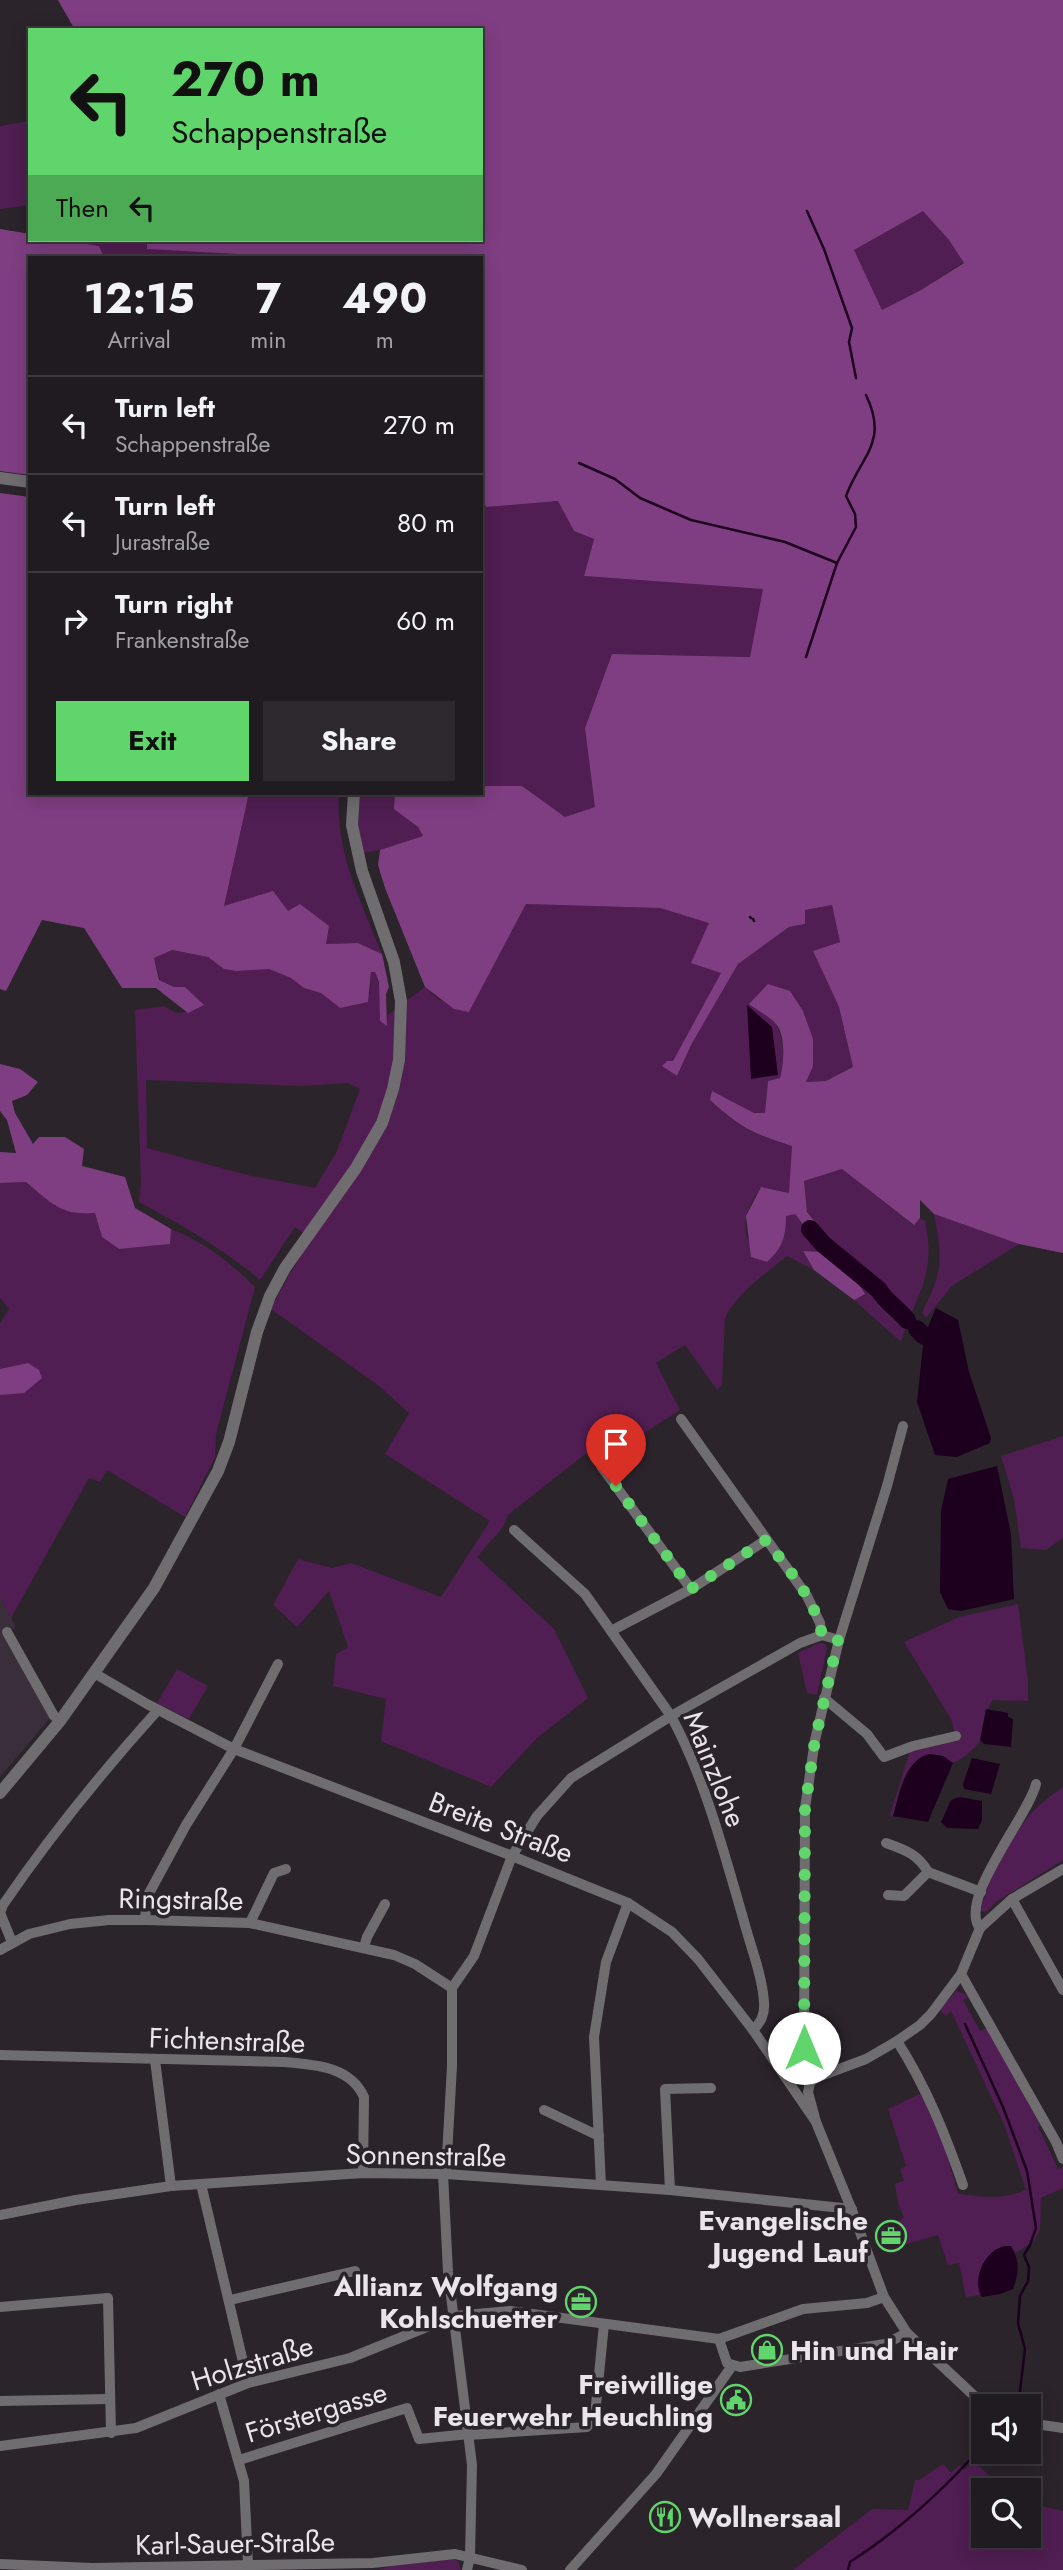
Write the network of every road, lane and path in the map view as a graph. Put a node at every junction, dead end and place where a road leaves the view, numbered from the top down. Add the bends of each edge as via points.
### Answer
1 (0, 478) edge
2 (28, 482) edge
3 (354, 795) edge
4 (681, 1419) dead end
5 (903, 1426) dead end
6 (601, 1466) dead end
7 (514, 1530) dead end
8 (766, 1540) junction
9 (691, 1589) junction
10 (611, 1630) junction
11 (7, 1632) dead end
12 (822, 1635) junction
13 (838, 1640) junction
14 (278, 1664) dead end
15 (94, 1673) junction
16 (824, 1698) junction
17 (158, 1710) junction
18 (671, 1716) junction
19 (60, 1721) junction
20 (956, 1737) dead end
21 (234, 1749) junction
22 (1036, 1784) dead end
23 (0, 1793) edge
24 (886, 1843) dead end
25 (512, 1856) junction
26 (286, 1869) dead end
27 (1063, 1870) edge
28 (928, 1872) junction
29 (981, 1892) junction
30 (888, 1895) dead end
31 (1012, 1899) junction
32 (628, 1903) junction
33 (385, 1905) dead end
34 (145, 1920) junction
35 (250, 1923) junction
36 (980, 1928) junction
37 (12, 1942) junction
38 (364, 1947) junction
39 (0, 1950) edge
40 (961, 1974) junction
41 (452, 1988) junction
42 (1063, 1990) edge
43 (753, 2031) junction
44 (897, 2042) junction
45 (0, 2055) edge
46 (155, 2060) junction
47 (804, 2072) junction
48 (815, 2078) junction
49 (787, 2080) junction
50 (710, 2088) dead end
51 (544, 2110) dead end
52 (816, 2122) junction
53 (599, 2136) junction
54 (1063, 2159) edge
55 (363, 2173) junction
56 (444, 2174) junction
57 (201, 2183) junction
58 (601, 2185) junction
59 (963, 2185) dead end
60 (171, 2186) junction
61 (670, 2190) junction
62 (852, 2209) junction
63 (0, 2215) edge
64 (355, 2271) dead end
65 (884, 2297) junction
66 (230, 2300) junction
67 (0, 2307) edge
68 (454, 2316) junction
69 (604, 2324) junction
70 (907, 2333) junction
71 (719, 2339) junction
72 (732, 2366) junction
73 (248, 2383) junction
74 (219, 2394) junction
75 (972, 2394) edge
76 (110, 2399) junction
77 (0, 2401) edge
78 (1041, 2425) edge
79 (1063, 2428) edge
80 (111, 2433) junction
81 (469, 2435) junction
82 (0, 2446) edge
83 (239, 2460) junction
84 (470, 2557) junction
85 (0, 2564) edge
86 (248, 2564) junction
87 (467, 2570) edge
88 (522, 2570) edge
89 (570, 2570) edge

1 - 2 street
3 - 15 street via 352,825 362,872 394,962 401,1001 393,1089 382,1123 356,1168 285,1268 271,1296 218,1471 147,1599
4 - 8 street
5 - 13 street
6 - 9 street
7 - 10 street, Mainzlohe via 585,1594
8 - 9 street
8 - 12 street via 807,1596
9 - 10 street
10 - 18 street, Mainzlohe
11 - 19 street
12 - 13 street
12 - 18 street
13 - 16 street
14 - 21 street
15 - 17 street, Breite Straße
15 - 19 street
16 - 20 street via 867,1734 884,1756
16 - 47 street via 805,1808
17 - 21 street, Breite Straße
17 - 37 street via 56,1832 3,1905 0,1913
18 - 25 street via 571,1778 537,1816
18 - 43 street, Mainzlohe via 715,1822 756,1965 764,2003 762,2022
19 - 23 street
21 - 25 street, Breite Straße
21 - 34 street via 147,1896
22 - 29 street
24 - 28 street via 912,1853
25 - 32 street, Breite Straße
25 - 41 street via 474,1956
26 - 35 street via 274,1873
27 - 31 street
28 - 29 street
28 - 30 street via 904,1896
29 - 36 street via 975,1912
31 - 36 street
31 - 42 street
32 - 43 street, Breite Straße via 672,1932
32 - 53 street via 606,1962 594,2037
33 - 38 street
34 - 35 street, Ringstraße
34 - 37 street, Ringstraße via 70,1924
35 - 38 street, Ringstraße
36 - 40 street
37 - 39 street, Ringstraße
38 - 41 street, Ringstraße via 406,1959
40 - 44 street via 931,2014
40 - 54 street
41 - 56 street
43 - 49 street, Breite Straße
44 - 48 street
44 - 59 street via 937,2114
45 - 46 street, Fichtenstraße
46 - 55 street, Fichtenstraße via 284,2062 340,2071 360,2087 364,2097
46 - 60 street
47 - 48 street
47 - 49 street
48 - 52 street via 808,2092
49 - 52 street, Breite Straße
50 - 61 street via 665,2089
51 - 53 street
52 - 62 street
53 - 58 street
55 - 56 street, Sonnenstraße
55 - 57 street, Sonnenstraße
56 - 58 street, Sonnenstraße
56 - 68 street via 446,2256
57 - 60 street, Sonnenstraße
57 - 66 street
58 - 61 street, Sonnenstraße
60 - 63 street, Sonnenstraße
61 - 62 street, Sonnenstraße
62 - 65 street
64 - 66 street
65 - 70 street
65 - 71 street, Holzstraße via 803,2309
66 - 73 street
67 - 76 street via 108,2298
68 - 69 street, Holzstraße via 510,2311
68 - 73 street, Holzstraße via 350,2358
68 - 81 street
69 - 71 street, Holzstraße
69 - 81 street, Förstergasse via 595,2415 587,2427
70 - 72 street via 885,2344
70 - 75 street
71 - 72 street via 724,2358
72 - 89 street via 656,2474
73 - 74 street, Holzstraße
74 - 80 street, Holzstraße via 136,2428
74 - 83 street
76 - 77 street
76 - 80 street
78 - 79 street
80 - 82 street, Holzstraße
81 - 83 street, Förstergasse via 419,2439 407,2408
81 - 84 street
83 - 86 street
84 - 86 street, Karl-Sauer-Straße
84 - 87 street
84 - 88 street, Karl-Sauer-Straße
85 - 86 street, Karl-Sauer-Straße via 92,2568

